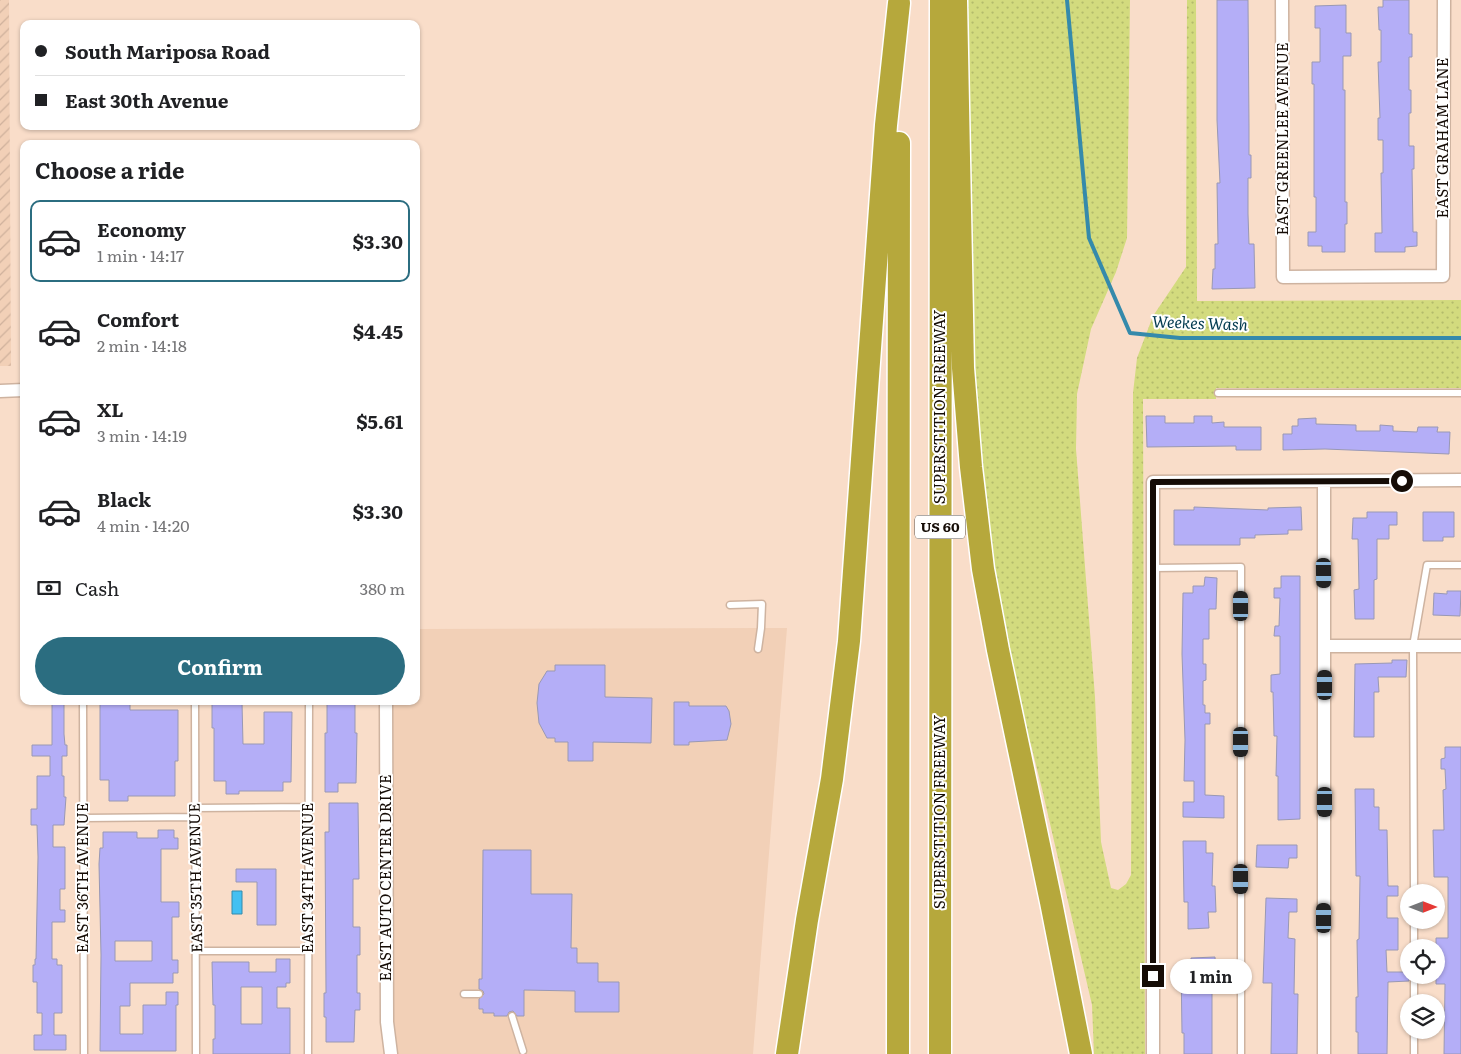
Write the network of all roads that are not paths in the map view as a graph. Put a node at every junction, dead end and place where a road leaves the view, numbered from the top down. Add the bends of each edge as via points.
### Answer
1 (940, 0) edge
2 (956, 0) edge
3 (1282, 0) edge
4 (1444, 0) edge
5 (899, 2) edge
6 (1443, 276) joint
7 (20, 390) edge
8 (0, 391) edge
9 (1218, 393) dead end
10 (1461, 393) edge
11 (1461, 480) edge
12 (1324, 481) junction
13 (1461, 564) edge
14 (1153, 568) junction
15 (730, 605) dead end
16 (1325, 646) junction
17 (1413, 646) junction
18 (1461, 646) edge
19 (758, 650) dead end
20 (83, 705) edge
21 (195, 705) edge
22 (308, 705) edge
23 (386, 705) edge
24 (308, 806) junction
25 (195, 808) junction
26 (196, 817) junction
27 (83, 818) junction
28 (1414, 884) edge
29 (197, 951) junction
30 (308, 951) junction
31 (464, 994) dead end
32 (479, 994) dead end
33 (512, 1016) dead end
34 (1414, 1039) edge
35 (523, 1051) dead end
36 (84, 1054) edge
37 (196, 1054) edge
38 (308, 1054) edge
39 (391, 1054) edge
40 (787, 1054) edge
41 (898, 1054) edge
42 (940, 1054) edge
43 (1081, 1054) edge
44 (1153, 1054) edge
45 (1241, 1054) edge
46 (1324, 1054) edge
47 (1414, 1054) edge

1 - 42 highway, SUPERSTITION FREEWAY / US 60
2 - 43 highway via 963,368 971,467 983,568 998,650
3 - 6 street, EAST GREENLEE AVENUE via 1283,277
4 - 6 street, EAST GRAHAM LANE
5 - 40 highway via 886,125 849,641 832,779
5 - 41 highway, US 60
7 - 8 street
9 - 10 lane
11 - 12 street
12 - 14 street via 1153,482
12 - 16 street
13 - 17 lane via 1427,564
14 - 44 street
14 - 45 lane via 1241,567
15 - 19 lane via 762,604
16 - 17 street
16 - 46 street
17 - 18 street
17 - 28 lane
20 - 27 lane, EAST 36TH AVENUE
21 - 25 lane, EAST 35TH AVENUE
22 - 24 lane, EAST 34TH AVENUE
23 - 39 street, EAST AUTO CENTER DRIVE via 387,1022
24 - 25 lane
24 - 30 lane, EAST 34TH AVENUE
25 - 26 lane, EAST 35TH AVENUE
26 - 27 lane
26 - 29 lane, EAST 35TH AVENUE
27 - 36 lane, EAST 36TH AVENUE
29 - 30 lane
29 - 37 lane, EAST 35TH AVENUE
30 - 38 lane, EAST 34TH AVENUE
31 - 32 lane
33 - 35 lane
34 - 47 lane

